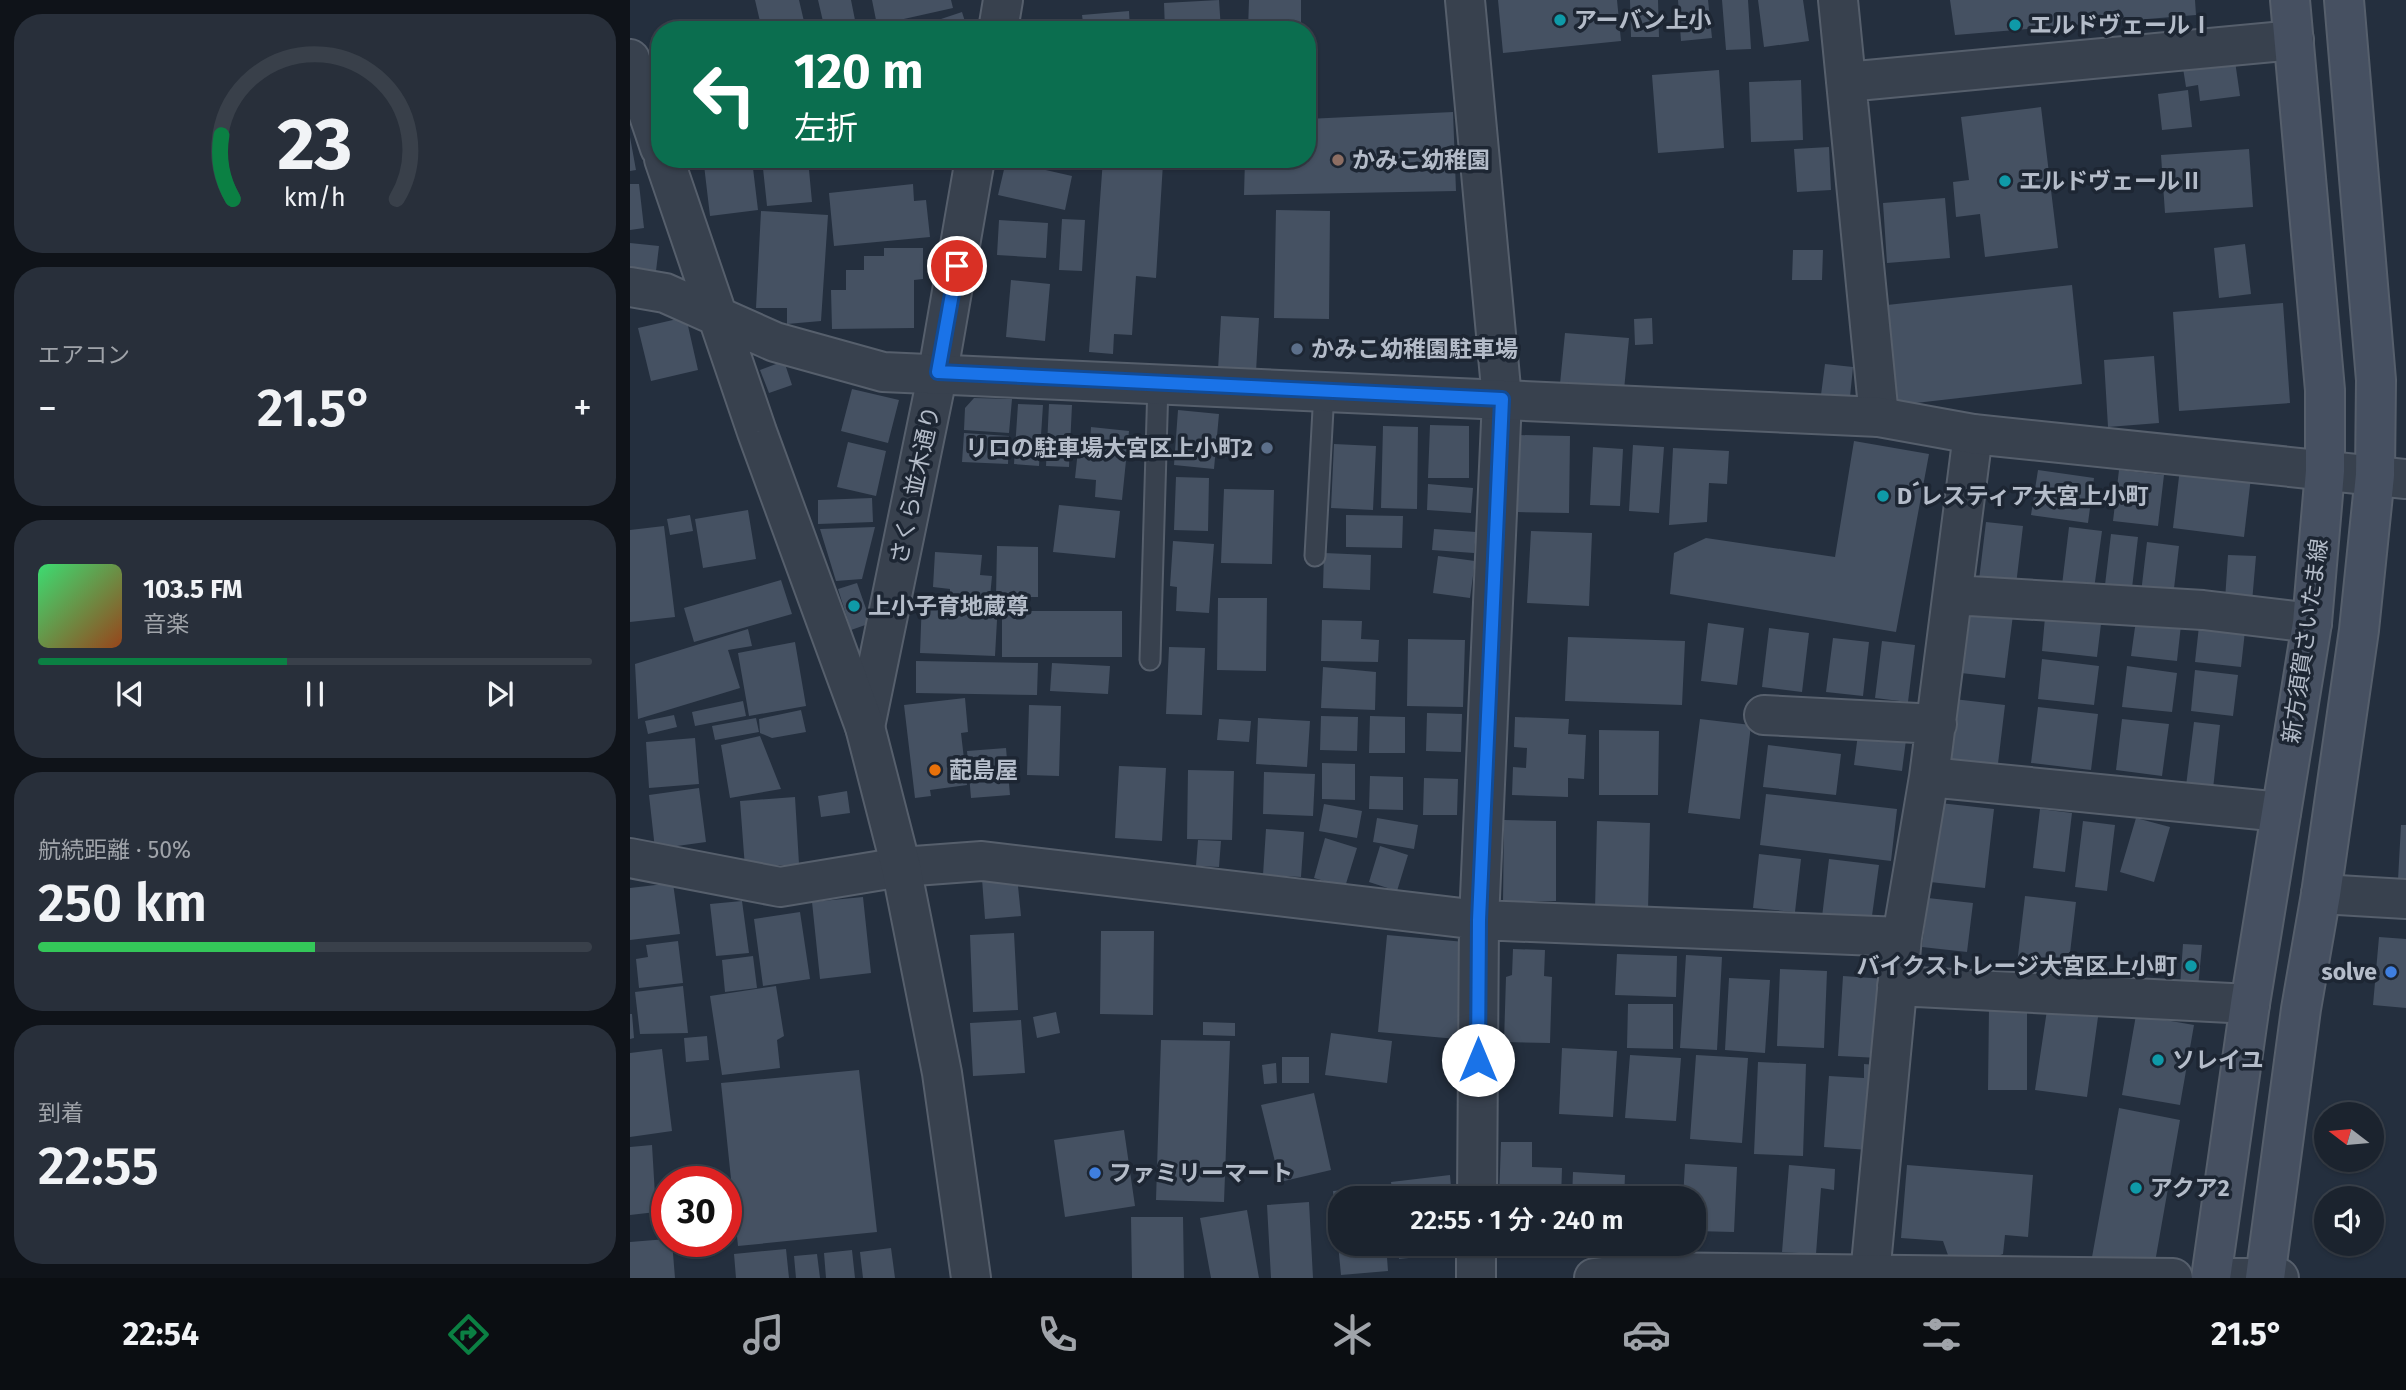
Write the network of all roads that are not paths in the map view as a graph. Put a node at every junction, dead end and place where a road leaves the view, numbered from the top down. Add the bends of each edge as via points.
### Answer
1 (1003, 0) edge
2 (1465, 0) edge
3 (1838, 0) edge
4 (2290, 0) edge
5 (2344, 0) edge
6 (1000, 21) edge
7 (2294, 40) junction
8 (630, 59) edge
9 (1846, 82) junction
10 (651, 121) edge
11 (667, 168) edge
12 (973, 168) edge
13 (630, 287) edge
14 (716, 315) junction
15 (938, 372) junction
16 (1158, 383) junction
17 (1324, 391) junction
18 (1502, 399) junction
19 (1879, 417) junction
20 (1973, 433) junction
21 (2325, 471) junction
22 (2391, 477) edge
23 (1315, 556) dead end
24 (1953, 596) junction
25 (2312, 623) junction
26 (1150, 660) dead end
27 (1763, 715) dead end
28 (1937, 724) junction
29 (865, 727) junction
30 (1929, 777) junction
31 (2281, 813) junction
32 (630, 858) edge
33 (901, 867) junction
34 (2321, 894) junction
35 (2406, 899) edge
36 (1479, 920) junction
37 (1902, 937) junction
38 (1897, 986) junction
39 (2250, 1004) junction
40 (1477, 1186) edge
41 (1476, 1256) edge
42 (1870, 1275) junction
43 (1801, 1276) edge
44 (971, 1278) edge
45 (1476, 1278) edge
46 (1594, 1278) edge
47 (2173, 1278) edge
48 (2211, 1278) edge
49 (2259, 1278) edge

1 - 6 street
2 - 18 street
3 - 9 street
4 - 7 main road, 新方須賀さいたま線
5 - 22 main road via 2376,380
7 - 9 street
7 - 21 main road, 新方須賀さいたま線 via 2325,390
8 - 10 street
9 - 19 street
11 - 14 street
12 - 15 street, さくら並木通り
13 - 14 street via 665,293
14 - 15 street via 775,342 884,372
14 - 29 street
15 - 16 street
15 - 29 street, さくら並木通り
16 - 17 street
16 - 26 lane
17 - 18 street
17 - 23 lane
18 - 19 street
18 - 36 street
19 - 20 street
20 - 21 street
20 - 24 street
21 - 22 street
21 - 25 main road, 新方須賀さいたま線
22 - 34 main road via 2358,630
24 - 25 street via 2203,610
24 - 28 street
25 - 31 main road, 新方須賀さいたま線
27 - 28 street
28 - 30 street
29 - 33 street
30 - 31 street
30 - 37 street
31 - 39 main road, 新方須賀さいたま線
32 - 33 street via 780,887
33 - 36 street via 982,860
33 - 44 street via 942,1073
34 - 35 street
34 - 49 main road
36 - 37 street
36 - 40 street
37 - 38 street
38 - 39 street
38 - 42 street
39 - 48 main road, 新方須賀さいたま線
41 - 45 street
42 - 43 street
42 - 47 street
43 - 46 street via 1644,1272

